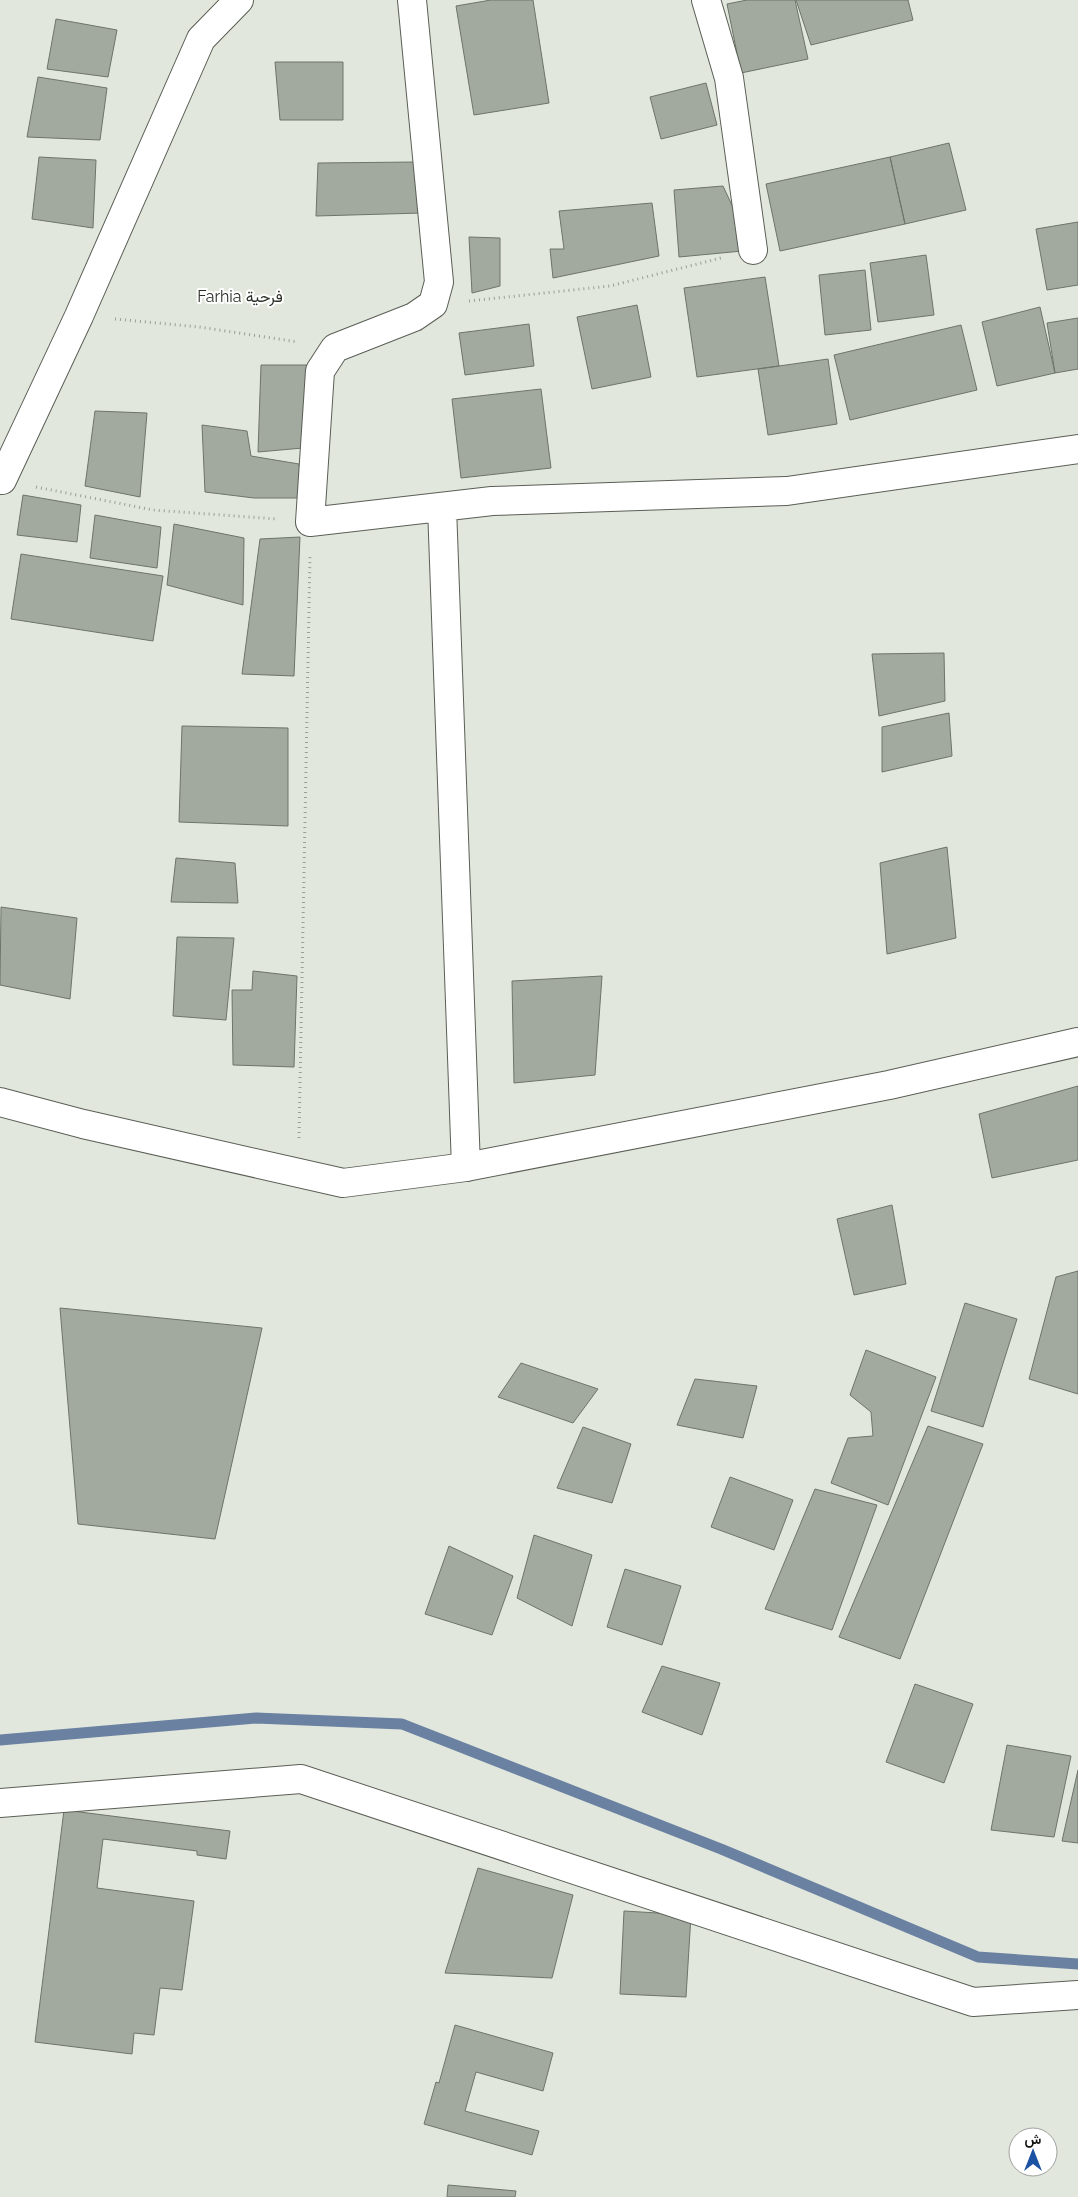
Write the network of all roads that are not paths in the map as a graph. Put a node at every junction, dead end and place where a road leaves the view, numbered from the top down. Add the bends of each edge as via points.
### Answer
1 (239, 0) edge
2 (412, 0) edge
3 (706, 0) edge
4 (753, 250) road end
5 (1078, 449) edge
6 (2, 480) road end
7 (442, 507) junction
8 (1078, 1042) edge
9 (0, 1102) edge
10 (466, 1166) junction
11 (0, 1803) edge
12 (1078, 1995) edge

1 - 6 street via 201,39 79,316
2 - 7 street via 439,282 434,304 414,317 335,348 320,371 310,522
3 - 4 street via 729,78
5 - 7 street via 787,491 492,501
7 - 10 street
8 - 10 street via 889,1085
9 - 10 street via 343,1183
11 - 12 street via 301,1779 973,2002

